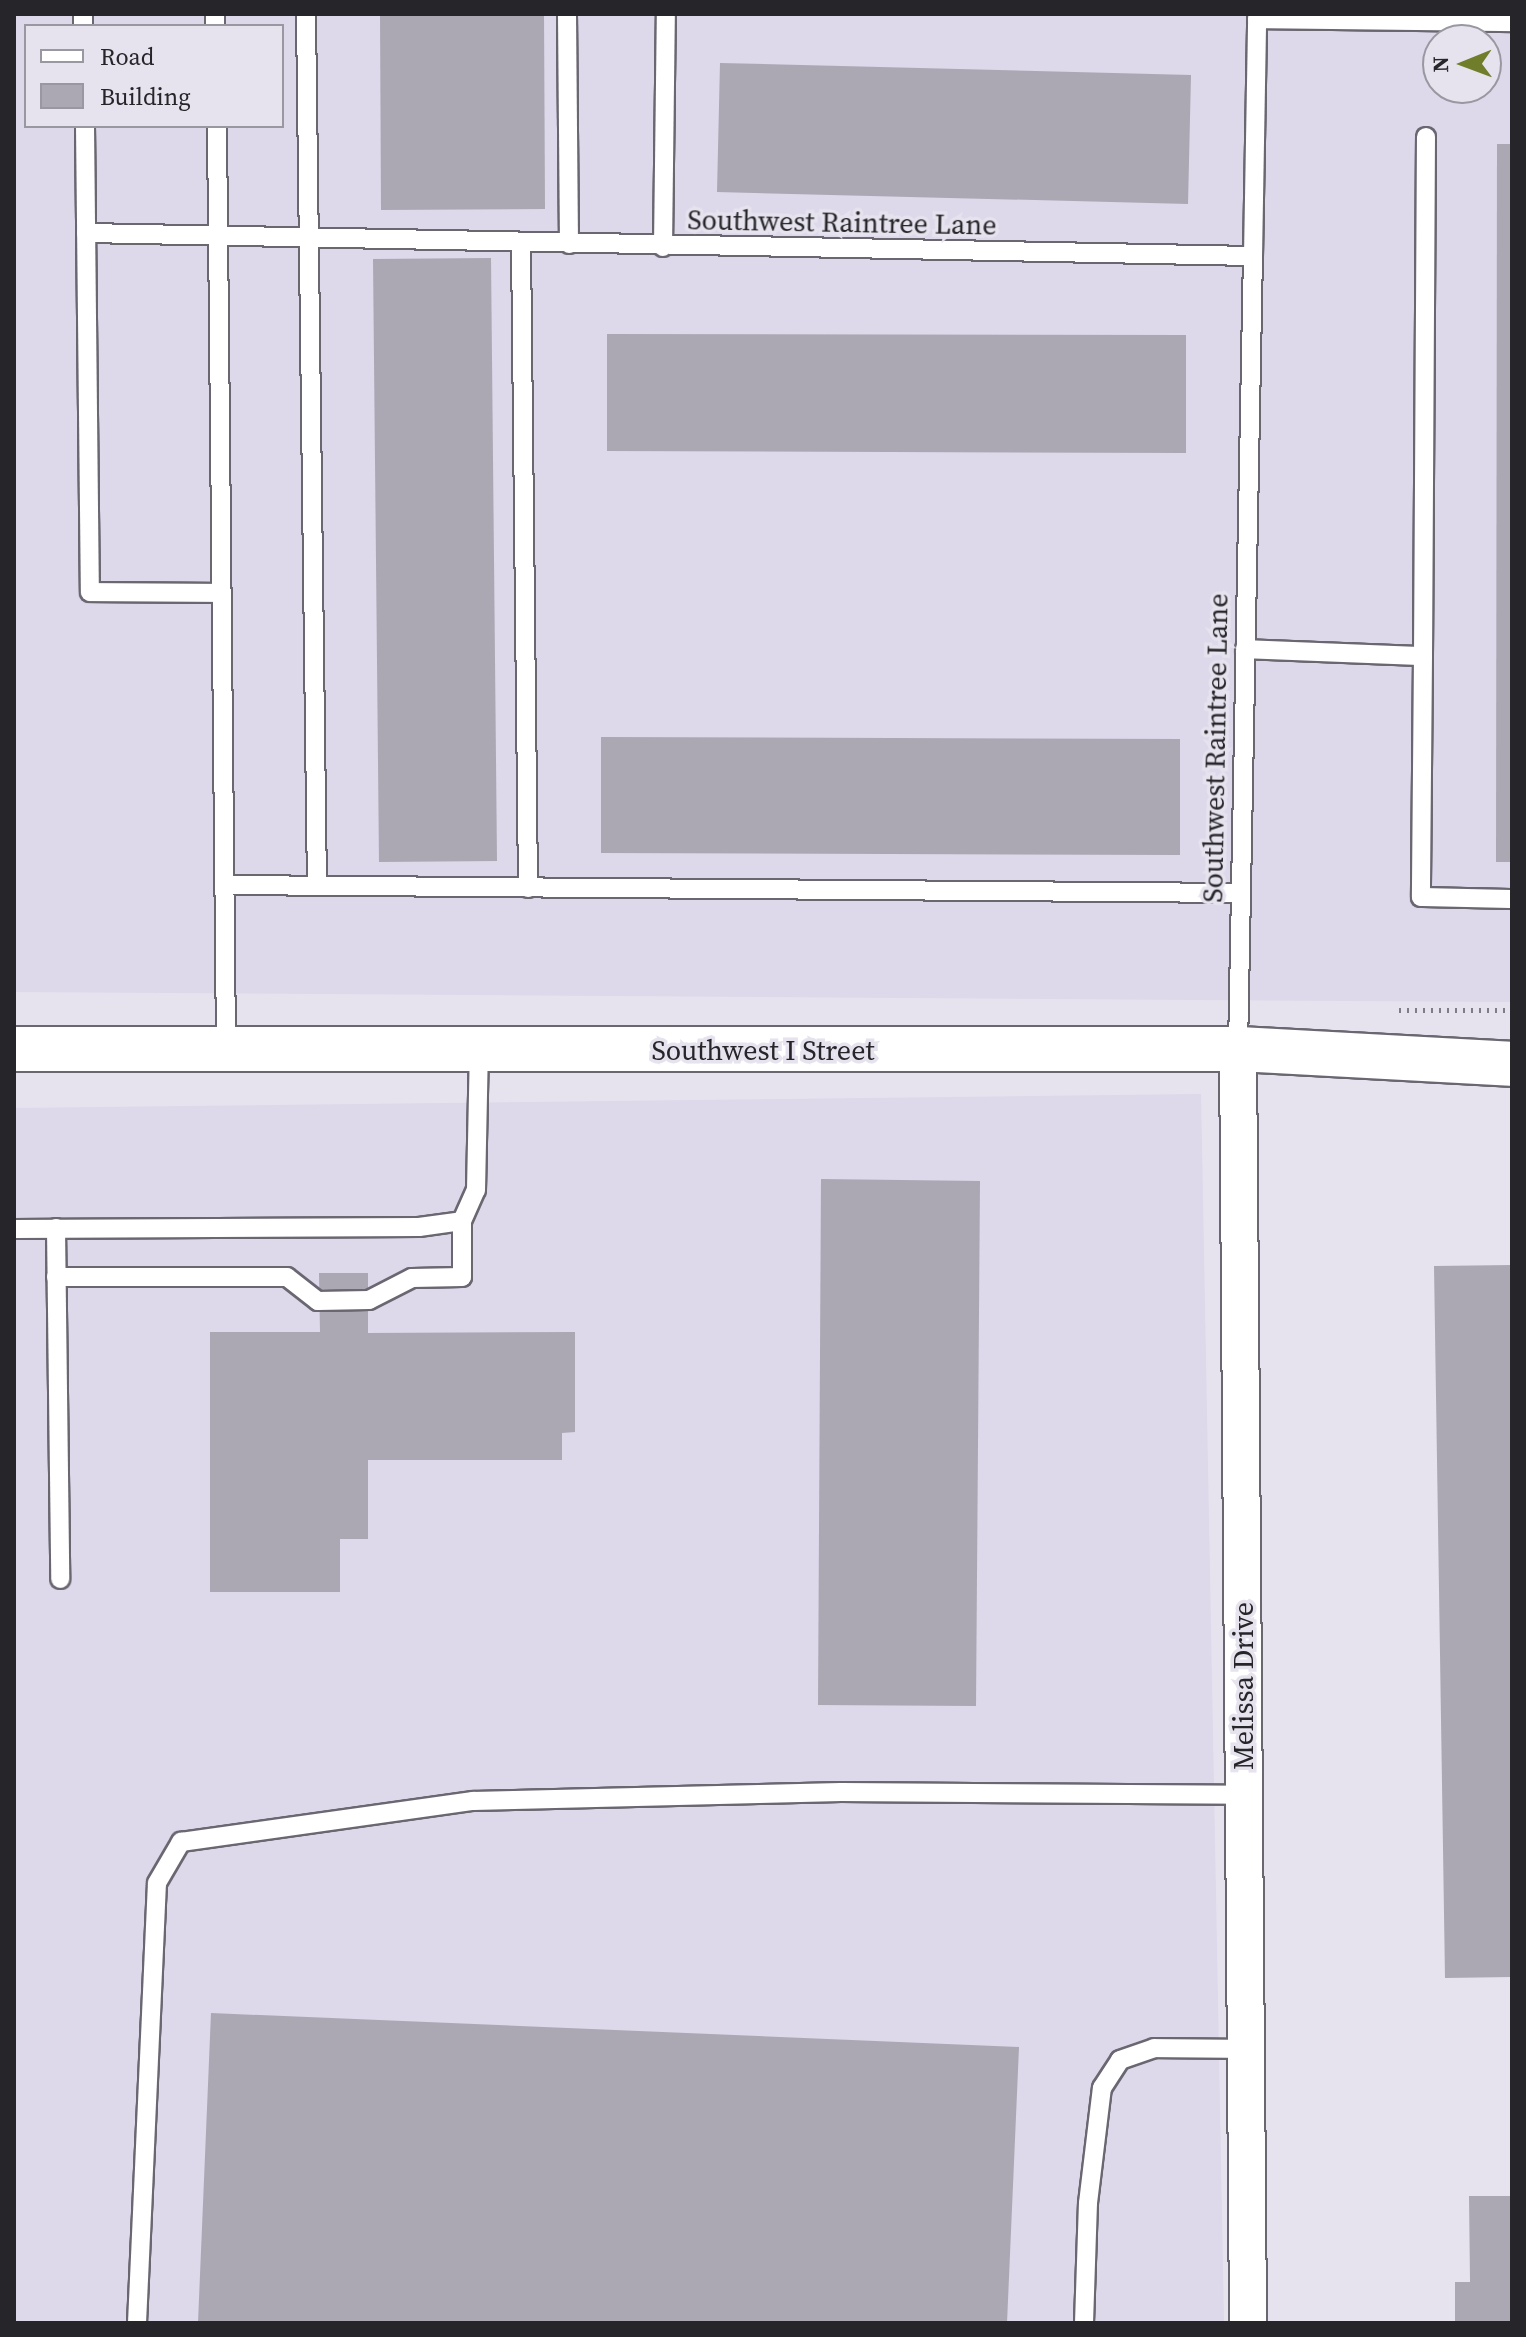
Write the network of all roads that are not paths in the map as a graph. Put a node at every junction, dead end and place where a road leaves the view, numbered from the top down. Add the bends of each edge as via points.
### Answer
1 (306, 14) edge
2 (567, 14) edge
3 (666, 14) edge
4 (1512, 22) edge
5 (85, 128) edge
6 (217, 128) edge
7 (1426, 137) dead end
8 (86, 233) junction
9 (218, 233) junction
10 (307, 236) junction
11 (521, 242) junction
12 (569, 244) junction
13 (663, 247) junction
14 (1253, 256) junction
15 (221, 593) junction
16 (1245, 649) junction
17 (1423, 656) junction
18 (224, 885) junction
19 (317, 886) junction
20 (528, 888) junction
21 (1240, 893) junction
22 (1512, 899) edge
23 (14, 1049) edge
24 (1238, 1049) junction
25 (479, 1050) junction
26 (227, 1051) junction
27 (1512, 1064) edge
28 (462, 1221) junction
29 (56, 1228) junction
30 (14, 1229) edge
31 (56, 1277) junction
32 (60, 1579) dead end
33 (1244, 1795) junction
34 (1246, 2049) junction
35 (137, 2323) edge
36 (1084, 2323) edge
37 (1248, 2323) edge

1 - 10 lane
2 - 12 lane
3 - 13 lane, Southwest Raintree Lane
4 - 14 lane, Southwest Raintree Lane via 1257,19
5 - 8 lane
6 - 9 lane
7 - 17 lane
8 - 9 lane
8 - 15 lane via 90,592
9 - 10 lane
9 - 15 lane
10 - 11 lane
10 - 19 lane
11 - 12 lane
11 - 20 lane
12 - 13 lane
13 - 14 lane, Southwest Raintree Lane
14 - 16 lane, Southwest Raintree Lane
15 - 18 lane
16 - 17 lane
16 - 21 lane, Southwest Raintree Lane
17 - 22 lane via 1421,897
18 - 19 lane
18 - 26 lane
19 - 20 lane
20 - 21 lane
21 - 24 lane, Southwest Raintree Lane
23 - 26 main road, Southwest I Street
24 - 25 main road, Southwest I Street
24 - 27 main road, Southwest I Street
24 - 33 street, Melissa Drive
25 - 26 main road, Southwest I Street
25 - 28 lane via 476,1190
28 - 29 lane via 419,1227
28 - 31 lane via 462,1277 412,1278 369,1300 318,1301 287,1277
29 - 30 lane
29 - 31 lane
31 - 32 lane
33 - 34 street, Melissa Drive
33 - 35 lane via 841,1792 473,1801 181,1842 157,1883
34 - 36 lane via 1154,2048 1120,2060 1102,2088 1088,2203
34 - 37 street, Melissa Drive

